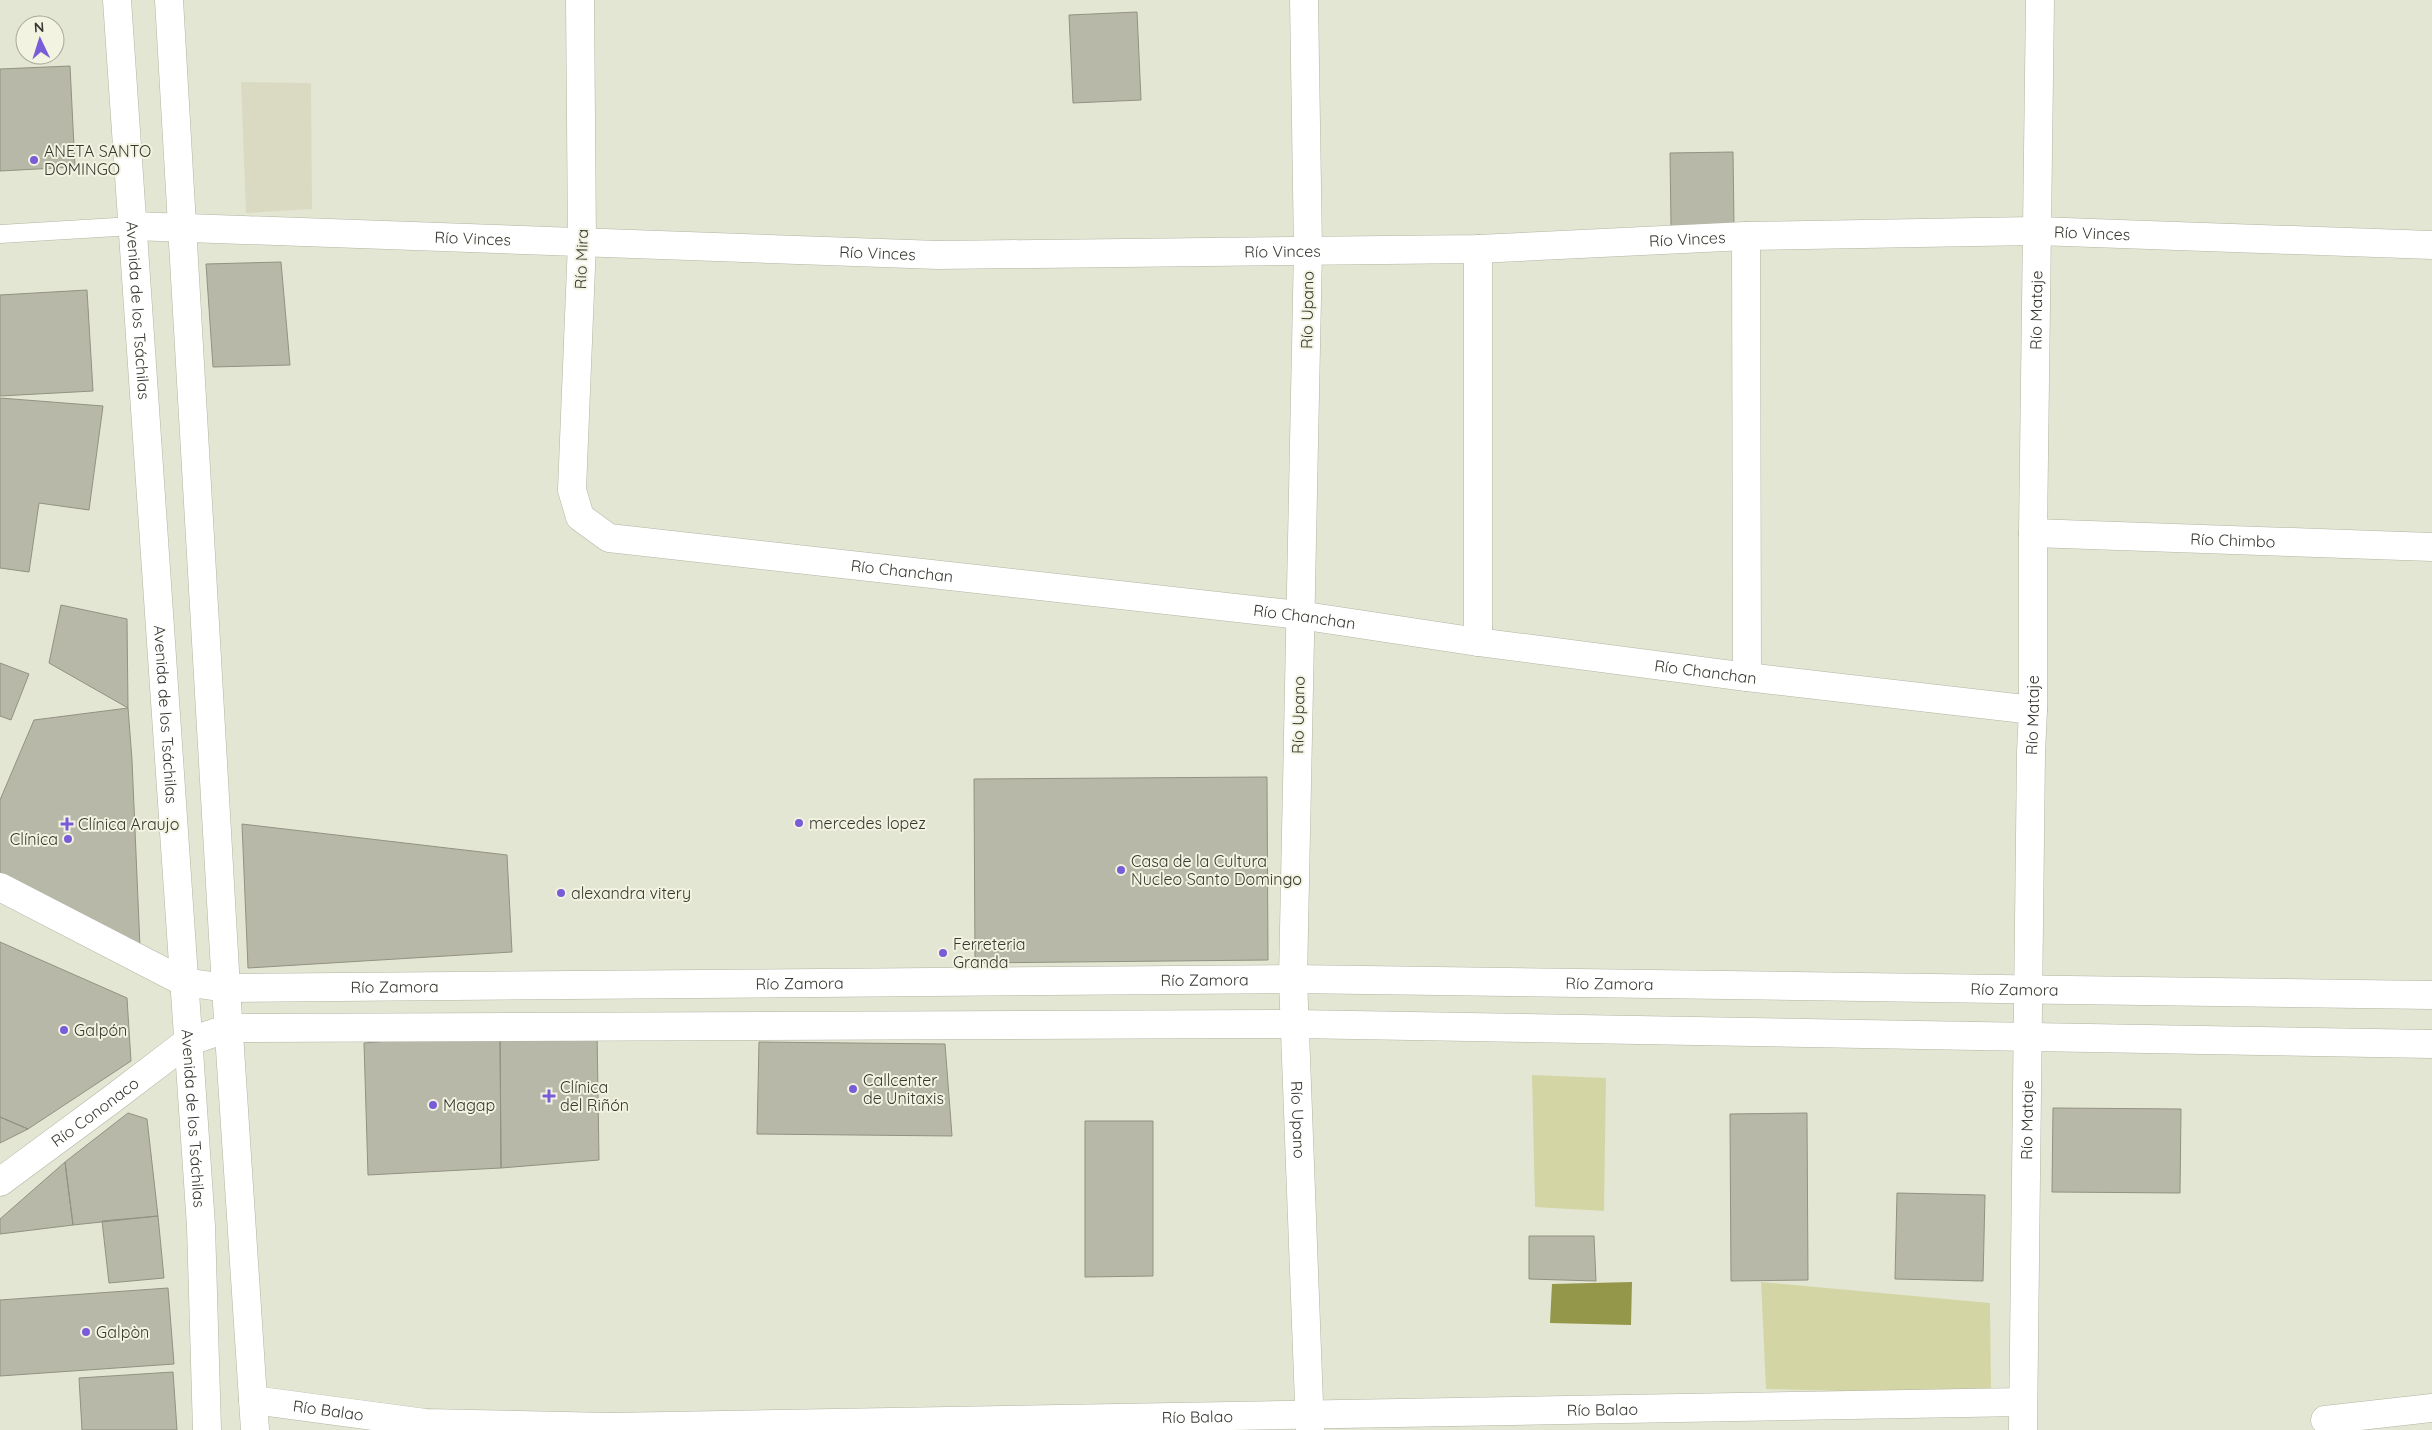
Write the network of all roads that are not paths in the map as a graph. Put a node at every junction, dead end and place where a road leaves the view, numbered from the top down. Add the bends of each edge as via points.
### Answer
1 (117, 0) edge
2 (169, 0) edge
3 (580, 0) edge
4 (1304, 0) edge
5 (2040, 0) edge
6 (133, 226) junction
7 (184, 226) junction
8 (2037, 231) junction
9 (0, 234) edge
10 (1746, 236) junction
11 (582, 242) junction
12 (2432, 245) edge
13 (1308, 249) junction
14 (1478, 249) junction
15 (580, 517) joint
16 (2033, 533) junction
17 (2432, 547) edge
18 (1299, 615) junction
19 (1478, 642) junction
20 (1746, 677) junction
21 (2033, 710) junction
22 (0, 887) edge
23 (1293, 979) junction
24 (184, 982) junction
25 (226, 988) junction
26 (2027, 990) junction
27 (2432, 995) edge
28 (1295, 1024) junction
29 (229, 1028) junction
30 (2027, 1036) junction
31 (187, 1042) junction
32 (2432, 1044) edge
33 (0, 1182) edge
34 (253, 1400) junction
35 (2023, 1402) junction
36 (2432, 1408) edge
37 (2325, 1420) dead end
38 (1309, 1422) edge
39 (609, 1428) edge
40 (207, 1430) edge
41 (255, 1430) edge
42 (2023, 1430) edge

1 - 6 street, Avenida de los Tsáchilas
2 - 7 street
3 - 11 street, Río Mira
4 - 13 street, Río Upano
5 - 8 street, Río Mataje
6 - 7 street, Río Vinces
6 - 9 lane
6 - 24 street, Avenida de los Tsáchilas
7 - 11 street, Río Vinces
7 - 25 street
8 - 10 street, Río Vinces
8 - 12 street, Río Vinces
8 - 16 street, Río Mataje
10 - 14 street, Río Vinces
10 - 20 street
11 - 13 street, Río Vinces via 938,255
11 - 15 street, Río Mira via 572,455 572,490
13 - 14 street, Río Vinces
13 - 18 street, Río Upano
14 - 19 street
15 - 18 street, Río Chanchan via 609,538 633,542
16 - 17 street, Río Chimbo
16 - 21 street, Río Mataje
18 - 19 street, Río Chanchan
18 - 23 street, Río Upano
19 - 20 street, Río Chanchan
20 - 21 street, Río Chanchan
21 - 26 street, Río Mataje
22 - 24 street, Río Zamora
23 - 25 street, Río Zamora
23 - 26 street, Río Zamora
23 - 28 street, Río Upano
24 - 25 street, Río Zamora
24 - 31 street, Avenida de los Tsáchilas
25 - 29 street
26 - 27 street, Río Zamora
26 - 30 street, Río Mataje
28 - 29 street
28 - 30 street
28 - 38 street, Río Upano
29 - 31 street
29 - 34 street
30 - 32 street
30 - 35 street, Río Mataje
31 - 33 street, Río Cononaco
31 - 40 street, Avenida de los Tsáchilas via 201,1226
34 - 39 street, Río Balao via 426,1423
34 - 41 street
35 - 38 street, Río Balao
35 - 42 street, Río Mataje
36 - 37 street
38 - 39 street, Río Balao

